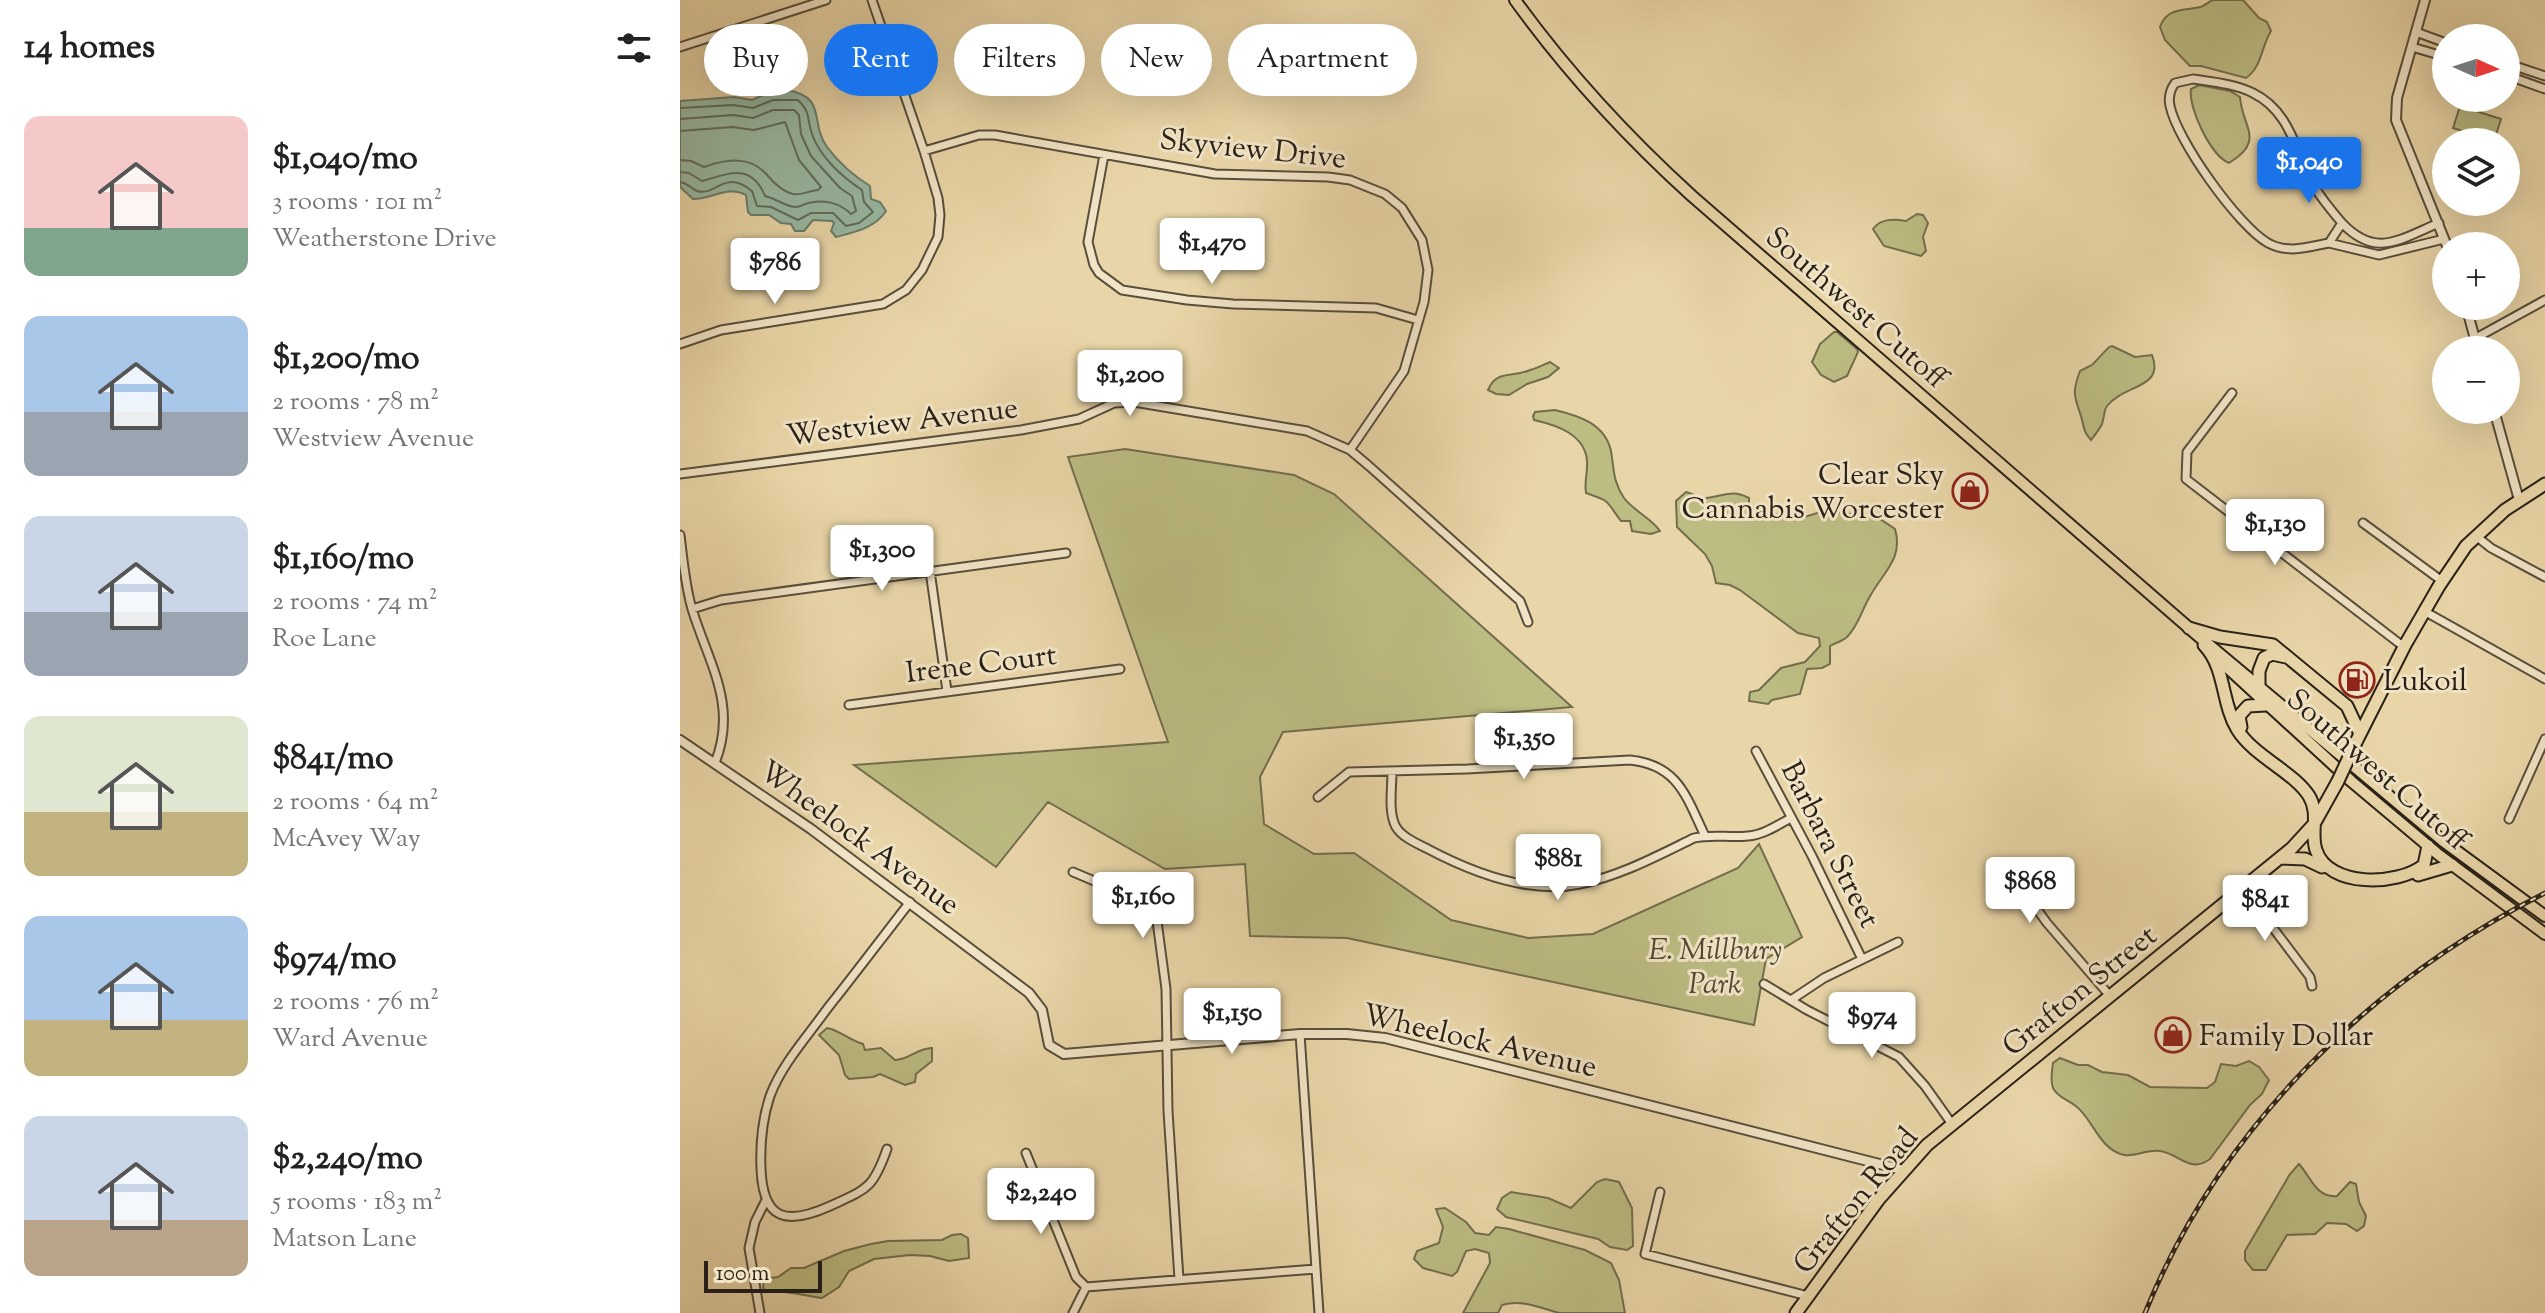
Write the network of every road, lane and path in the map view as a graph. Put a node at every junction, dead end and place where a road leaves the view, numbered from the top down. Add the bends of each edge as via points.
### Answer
1 (826, 0) edge
2 (872, 0) edge
3 (1515, 0) edge
4 (2425, 0) edge
5 (2416, 32) junction
6 (2432, 38) edge
7 (680, 47) edge
8 (2412, 47) junction
9 (2432, 53) edge
10 (2520, 68) edge
11 (2545, 76) edge
12 (2520, 80) edge
13 (2545, 89) edge
14 (924, 151) junction
15 (1104, 155) junction
16 (2342, 223) junction
17 (2439, 223) junction
18 (2442, 232) edge
19 (2329, 243) junction
20 (2432, 245) edge
21 (2545, 300) edge
22 (1418, 320) junction
23 (2480, 336) edge
24 (680, 344) edge
25 (2232, 393) dead end
26 (2498, 424) edge
27 (1350, 450) junction
28 (680, 474) edge
29 (2545, 484) edge
30 (2519, 500) junction
31 (2363, 523) dead end
32 (680, 535) edge
33 (2476, 536) junction
34 (1066, 553) dead end
35 (930, 571) junction
36 (2545, 577) edge
37 (2442, 581) junction
38 (692, 609) junction
39 (2424, 611) junction
40 (1528, 622) dead end
41 (2189, 628) junction
42 (2204, 645) joint
43 (2404, 647) junction
44 (2214, 656) junction
45 (2289, 657) junction
46 (1120, 669) dead end
47 (2545, 679) edge
48 (2259, 685) junction
49 (947, 691) junction
50 (2374, 703) junction
51 (849, 705) dead end
52 (2266, 705) junction
53 (2347, 706) junction
54 (2358, 738) junction
55 (2545, 739) edge
56 (680, 740) edge
57 (1756, 751) dead end
58 (715, 763) junction
59 (1392, 772) junction
60 (2332, 793) junction
61 (1318, 797) dead end
62 (1791, 818) junction
63 (2509, 819) dead end
64 (2314, 824) junction
65 (1705, 836) junction
66 (2428, 846) junction
67 (2280, 858) junction
68 (2452, 865) junction
69 (2007, 868) dead end
70 (1073, 872) dead end
71 (2243, 888) junction
72 (910, 902) junction
73 (2545, 916) edge
74 (2545, 934) edge
75 (1898, 942) dead end
76 (1862, 959) junction
77 (1764, 984) dead end
78 (2312, 986) dead end
79 (2110, 996) junction
80 (1791, 1000) junction
81 (1300, 1034) junction
82 (1168, 1045) junction
83 (1992, 1091) joint
84 (1952, 1124) junction
85 (887, 1149) dead end
86 (1026, 1153) dead end
87 (1903, 1170) junction
88 (1660, 1192) dead end
89 (766, 1200) junction
90 (1316, 1269) junction
91 (1179, 1279) junction
92 (1086, 1287) junction
93 (1808, 1296) junction
94 (760, 1313) edge
95 (1073, 1313) edge
96 (1319, 1313) edge
97 (1796, 1313) edge

1 - 7 street
2 - 14 street
3 - 41 main road, Southwest Cutoff via 1586,90 1651,159
4 - 5 street
5 - 6 street
5 - 8 street
8 - 9 street
8 - 17 street via 2396,120
10 - 11 street
12 - 13 street
14 - 15 street, Skyview Drive via 995,135
14 - 24 street via 938,198 938,237 922,270 896,299 721,330
15 - 22 street, Skyview Drive via 1215,174 1350,180 1385,194 1402,208 1422,240 1428,270
15 - 22 street via 1088,242 1099,273 1122,290 1233,304 1376,308
16 - 17 street via 2359,239 2385,244
16 - 19 street
16 - 19 street via 2315,188 2286,122 2269,103 2227,84 2186,79 2175,83 2170,103 2177,123 2201,167 2251,230 2285,248
17 - 18 street
19 - 20 street via 2379,255
21 - 23 street
22 - 27 street, Skyview Drive via 1404,371
25 - 43 street via 2190,446 2186,479
26 - 30 street
27 - 28 street, Westview Avenue via 1307,431 1134,402 1021,430
27 - 40 street, Westview Avenue via 1520,601
29 - 30 highway, Grafton Street
30 - 33 highway, Grafton Street
31 - 37 street
32 - 38 street
33 - 36 street
33 - 37 highway, Grafton Street
34 - 35 street
35 - 38 street via 721,600
35 - 49 street
37 - 39 highway, Grafton Street
38 - 58 street via 724,706 724,740
39 - 43 highway, Grafton Street
39 - 47 street
41 - 42 main road, Southwest Cutoff
41 - 45 highway via 2273,645
41 - 48 main road, Southwest Cutoff
42 - 44 highway, Southwest Cutoff
43 - 50 highway, Grafton Street
44 - 52 main road, Southwest Cutoff
44 - 64 highway via 2237,728 2305,790 2314,808
45 - 48 highway via 2264,658
45 - 53 highway
46 - 49 street, Irene Court
48 - 73 main road, Southwest Cutoff via 2452,849
49 - 51 street, Irene Court
50 - 53 highway
50 - 54 highway, Grafton Street
52 - 60 highway via 2251,705 2242,712 2238,720 2244,733 2309,791
52 - 66 main road, Southwest Cutoff
53 - 54 highway
54 - 60 highway, Grafton Street, bridge
55 - 63 street
56 - 58 street, Wheelock Avenue
57 - 62 street, Barbara Street
58 - 72 street, Wheelock Avenue
59 - 61 street via 1349,772
59 - 65 street via 1645,761 1675,781
59 - 65 street via 1393,817 1401,833 1445,858 1513,882 1581,884
60 - 64 highway, Grafton Street
62 - 65 street via 1747,837
62 - 76 street, Barbara Street
64 - 66 highway via 2314,848 2321,861 2357,878 2389,880 2414,872 2424,865
64 - 67 highway, Grafton Street
66 - 68 main road, Southwest Cutoff
67 - 68 highway via 2312,860 2336,875 2372,885
67 - 71 highway, Grafton Street
68 - 74 main road, Southwest Cutoff
69 - 79 street
70 - 82 street via 1152,898 1166,989
71 - 78 street
71 - 79 highway, Grafton Street
72 - 82 street, Wheelock Avenue via 1035,998 1049,1045 1059,1053
72 - 89 street via 776,1079 761,1140
75 - 76 street
76 - 80 street
77 - 80 street
79 - 83 highway, Grafton Street
80 - 84 street via 1899,1057
81 - 82 street, Wheelock Avenue
81 - 87 street, Wheelock Avenue via 1357,1034 1405,1042
81 - 90 street
82 - 91 street
83 - 84 highway, Grafton Road
84 - 87 highway, Grafton Road
85 - 89 street via 874,1182 812,1214 778,1213
86 - 92 street via 1076,1277
87 - 93 highway, Grafton Road
88 - 93 street via 1645,1254
89 - 94 street via 749,1248
90 - 91 street
90 - 96 street
91 - 92 street
92 - 95 street
93 - 97 highway, Grafton Road

